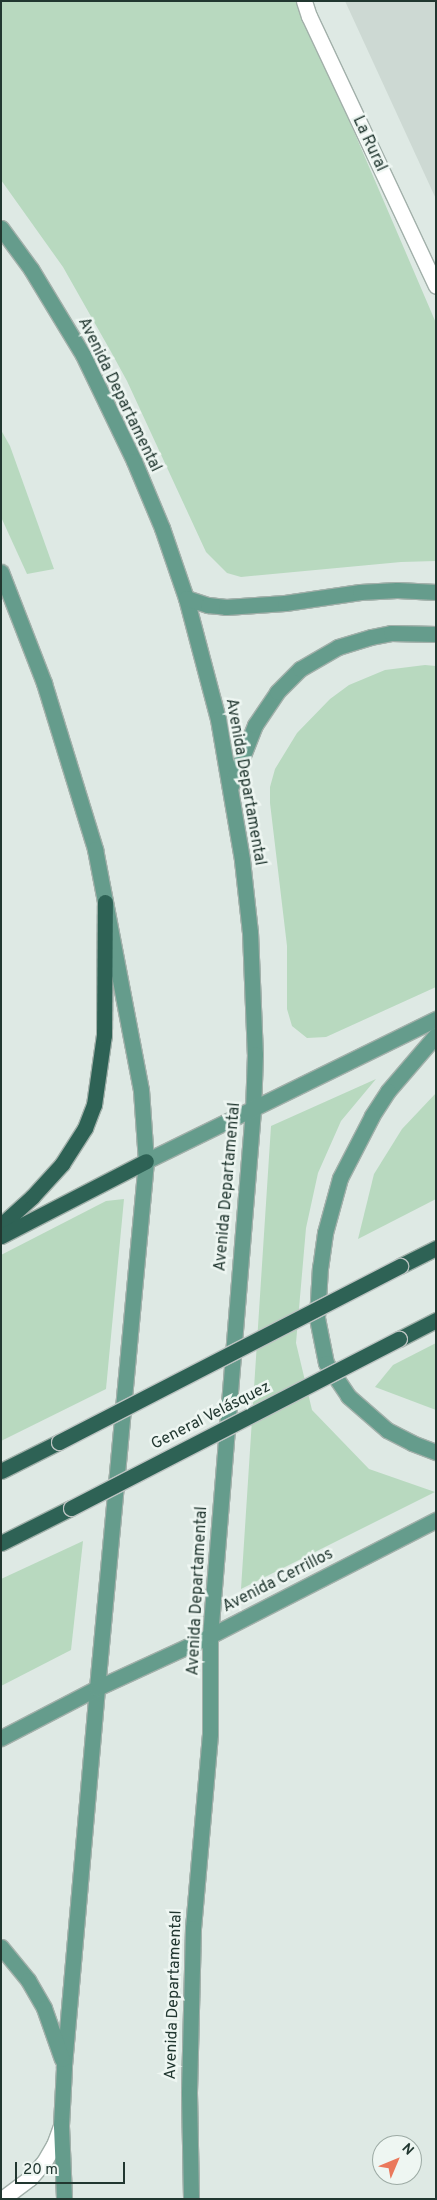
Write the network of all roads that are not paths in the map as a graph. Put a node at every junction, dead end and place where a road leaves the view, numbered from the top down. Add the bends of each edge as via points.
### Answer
1 (304, 1) edge
2 (1, 228) edge
3 (436, 286) edge
4 (1, 572) edge
5 (436, 592) edge
6 (186, 598) junction
7 (436, 634) edge
8 (230, 790) junction
9 (105, 902) junction
10 (436, 1019) edge
11 (436, 1035) edge
12 (253, 1110) junction
13 (146, 1161) junction
14 (1, 1225) edge
15 (1, 1236) edge
16 (436, 1248) edge
17 (436, 1320) edge
18 (436, 1452) edge
19 (1, 1470) edge
20 (436, 1520) edge
21 (1, 1543) edge
22 (210, 1636) junction
23 (97, 1688) junction
24 (1, 1738) edge
25 (1, 1947) edge
26 (64, 2068) junction
27 (61, 2126) junction
28 (2, 2199) edge
29 (64, 2199) edge
30 (191, 2199) edge

1 - 3 street, La Rural
2 - 6 main road, Avenida Departamental via 59,314 100,388 162,528
4 - 9 main road via 66,749 95,848
5 - 6 main road via 360,592 226,607 208,606
6 - 8 main road, Avenida Departamental via 218,719
7 - 8 main road via 392,633 371,637 338,648 300,669 277,692 255,725
8 - 12 main road, Avenida Departamental via 250,932 255,1054
9 - 13 main road via 141,1090
9 - 14 highway via 104,1035 94,1105 85,1128 62,1164
10 - 12 main road
11 - 18 main road via 388,1091 340,1178 325,1233 317,1318 326,1363 348,1396 387,1430
12 - 13 main road
12 - 22 main road, Avenida Departamental
13 - 15 highway
13 - 23 main road
16 - 19 highway, bridge
17 - 21 highway, General Velásquez, bridge
20 - 22 main road, Avenida Cerrillos
22 - 23 main road, Avenida Cerrillos
22 - 30 main road, Avenida Departamental via 210,1734 193,1928 190,2015
23 - 24 main road, Avenida Cerrillos
23 - 26 main road
25 - 26 main road via 28,1980 44,2008
26 - 27 main road
27 - 28 street via 44,2162 30,2178
27 - 29 main road

